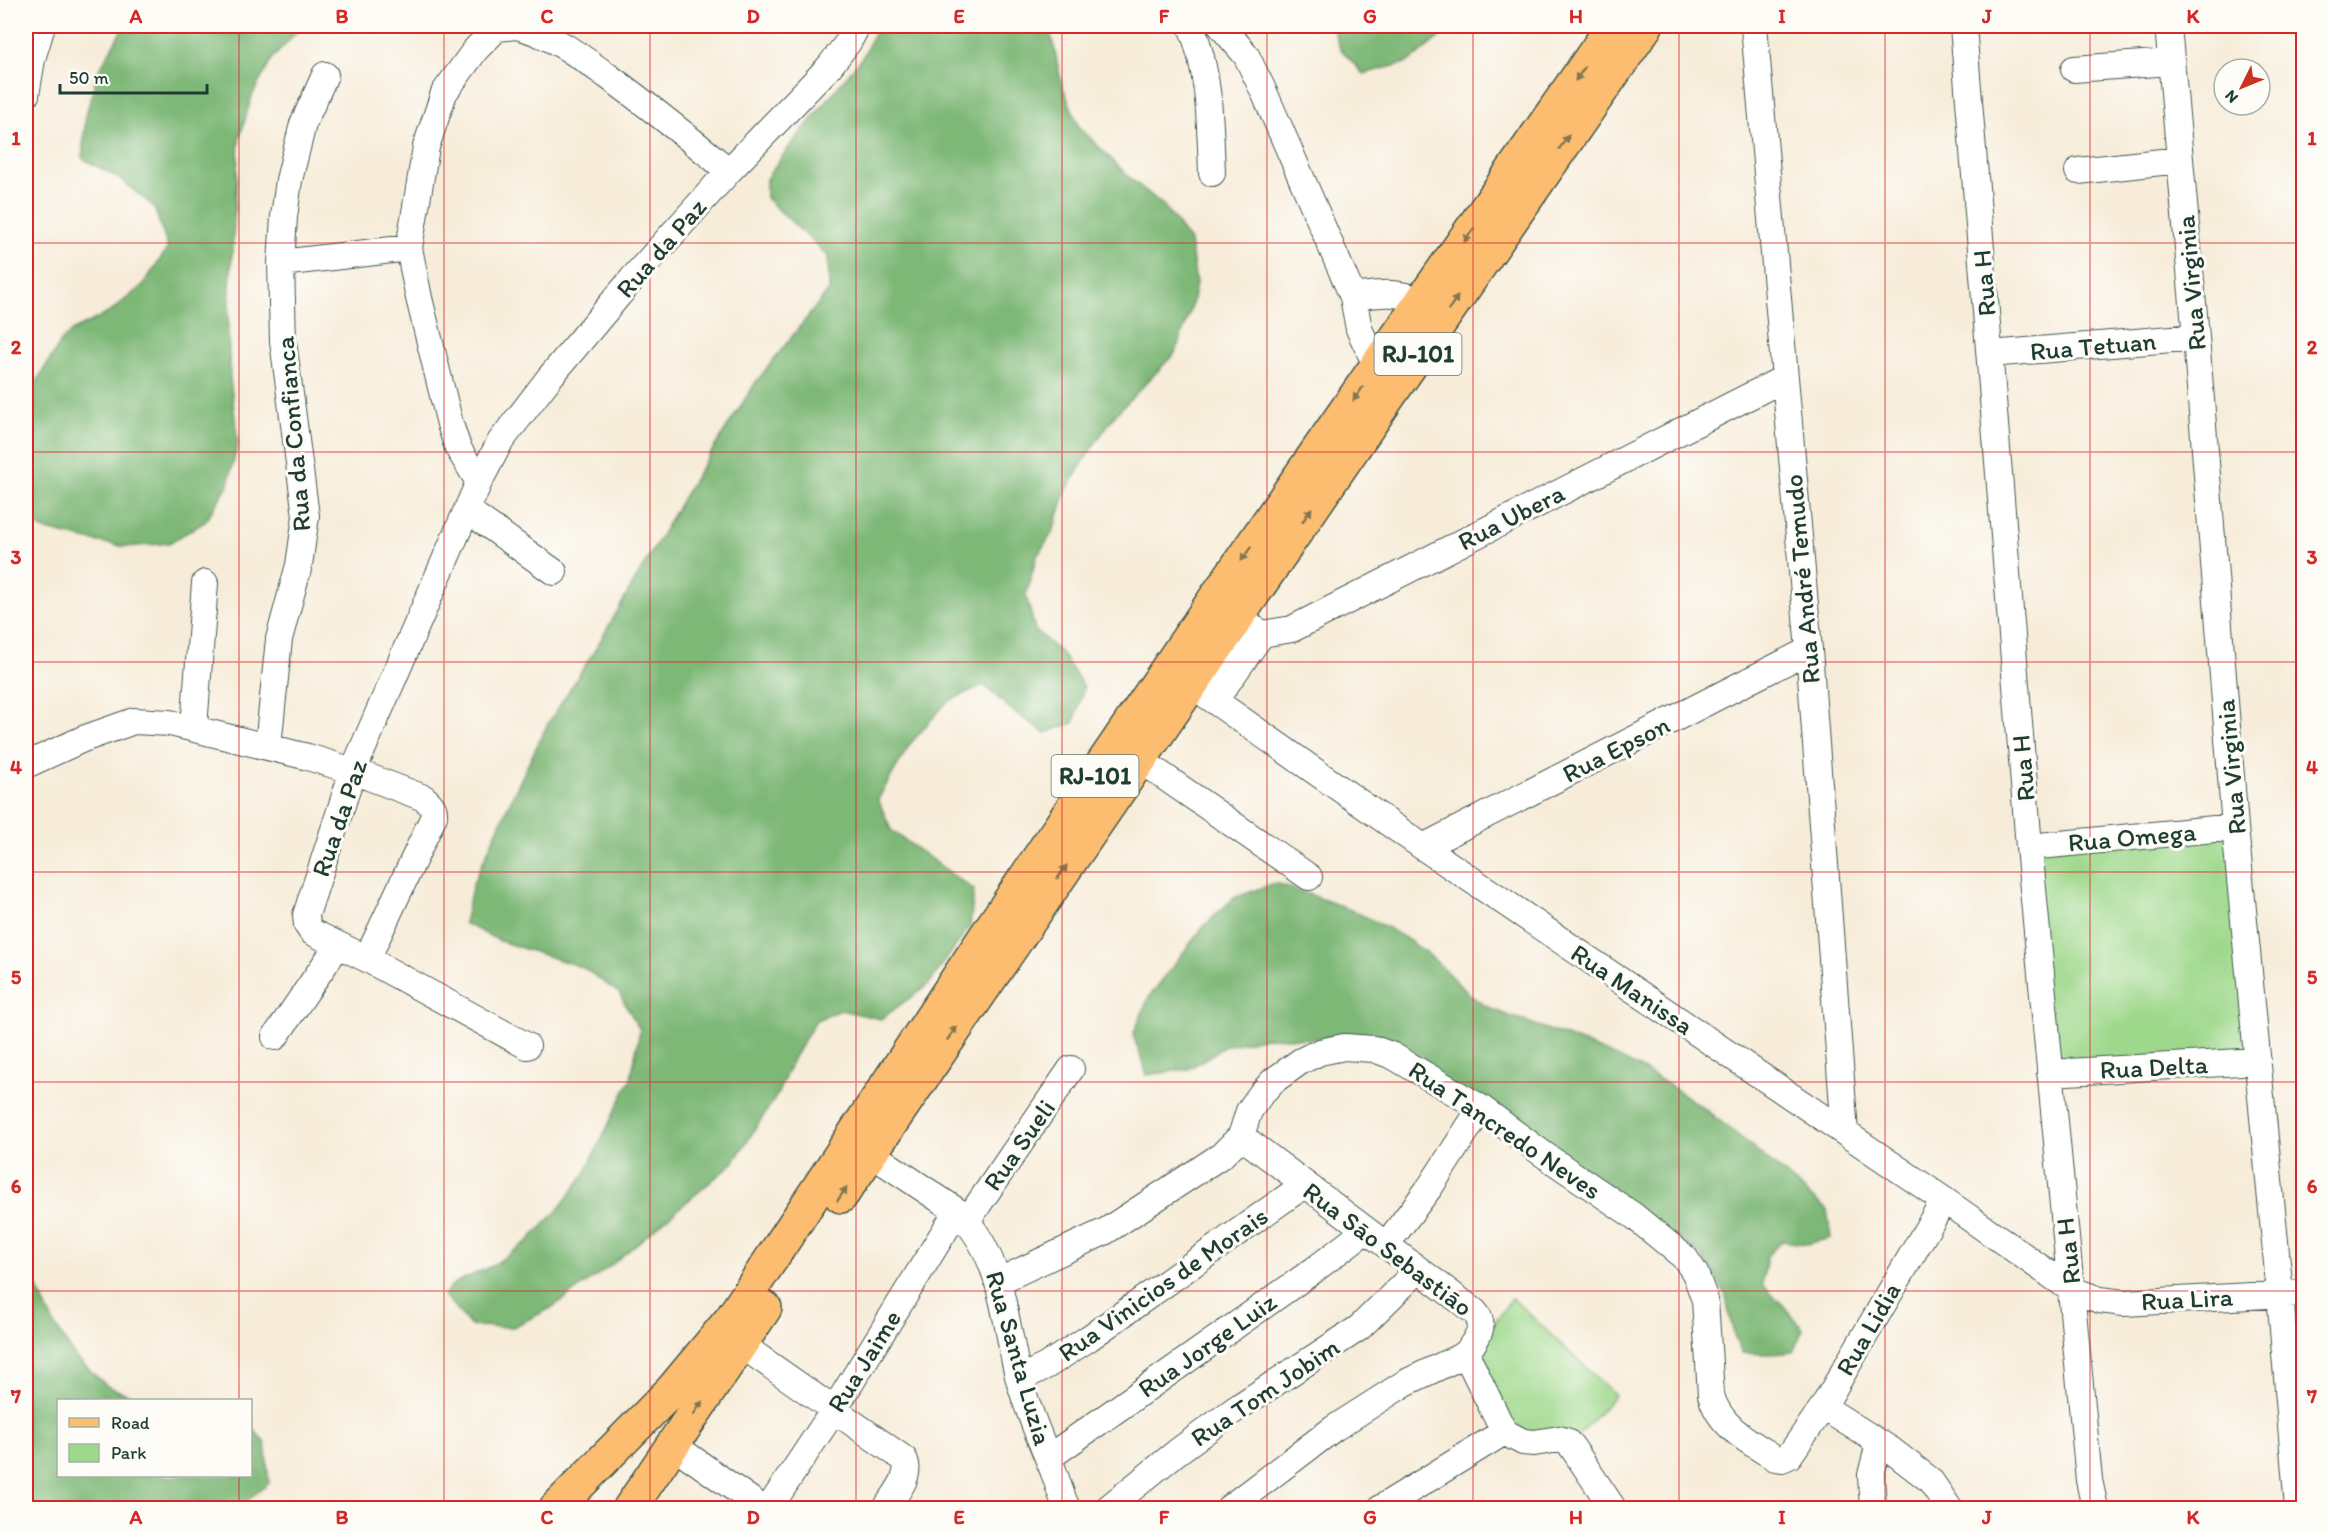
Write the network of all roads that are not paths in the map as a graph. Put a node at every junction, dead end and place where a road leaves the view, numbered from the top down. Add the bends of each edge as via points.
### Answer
1 (42, 26) edge
2 (510, 26) edge
3 (857, 26) edge
4 (1191, 26) edge
5 (1221, 26) edge
6 (1613, 26) edge
7 (1646, 26) edge
8 (1754, 26) edge
9 (1963, 26) edge
10 (2168, 26) edge
11 (2171, 62) junction
12 (2074, 69) dead end
13 (325, 75) dead end
14 (26, 95) edge
15 (2180, 160) junction
16 (729, 171) junction
17 (2078, 171) dead end
18 (1212, 173) dead end
19 (409, 248) junction
20 (281, 263) junction
21 (1353, 297) junction
22 (1423, 301) junction
23 (2196, 337) junction
24 (1990, 354) junction
25 (1377, 367) junction
26 (1785, 378) junction
27 (479, 482) junction
28 (467, 510) junction
29 (554, 572) dead end
30 (205, 583) dead end
31 (1250, 625) junction
32 (1809, 650) junction
33 (1204, 693) junction
34 (194, 727) junction
35 (268, 746) junction
36 (1140, 760) junction
37 (26, 765) edge
38 (353, 771) junction
39 (2235, 827) junction
40 (1423, 847) junction
41 (2029, 847) junction
42 (1309, 877) dead end
43 (338, 945) junction
44 (367, 959) junction
45 (275, 1037) dead end
46 (527, 1046) dead end
47 (2258, 1060) junction
48 (1071, 1069) dead end
49 (2050, 1073) junction
50 (1480, 1108) junction
51 (1845, 1133) junction
52 (1240, 1136) junction
53 (870, 1153) junction
54 (1304, 1185) junction
55 (1944, 1200) junction
56 (962, 1216) junction
57 (1376, 1238) junction
58 (1418, 1270) junction
59 (999, 1281) junction
60 (2072, 1290) junction
61 (2292, 1294) edge
62 (740, 1344) junction
63 (1466, 1354) junction
64 (1019, 1379) junction
65 (1822, 1407) junction
66 (834, 1410) junction
67 (1504, 1432) junction
68 (1879, 1443) junction
69 (673, 1445) junction
70 (1789, 1456) joint
71 (1048, 1458) junction
72 (556, 1509) edge
73 (630, 1509) edge
74 (762, 1509) edge
75 (769, 1509) edge
76 (886, 1509) edge
77 (1067, 1509) edge
78 (1108, 1509) edge
79 (1230, 1509) edge
80 (1381, 1509) edge
81 (1613, 1509) edge
82 (1873, 1509) edge
83 (1949, 1509) edge
84 (2095, 1509) edge
85 (2298, 1509) edge

1 - 14 street
2 - 16 street via 534,30 579,56 654,109
2 - 19 street via 476,49 444,93 426,147
3 - 16 street, Rua da Paz via 829,67
4 - 18 street via 1202,60
5 - 21 street via 1246,55
6 -> 22 main road, RJ-101
31 -> 7 main road, RJ-101
8 - 26 street, Rua André Temudo
9 - 24 street, Rua H
10 - 11 street, Rua Virginia
11 - 12 street
11 - 15 street, Rua Virginia
13 - 20 street, Rua da Confianca via 303,124 289,180
15 - 17 street
15 - 23 street, Rua Virginia
16 - 27 street, Rua da Paz via 543,385 501,442
19 - 20 street
19 - 27 street via 450,424 458,448
20 - 35 street, Rua da Confianca via 283,341 306,516 299,565 279,639
21 - 22 street via 1400,293
21 - 25 street via 1359,329
22 - 25 main road, RJ-101
23 - 24 street, Rua Tetuan
23 - 39 street, Rua Virginia
24 - 41 street, Rua H
25 -> 72 main road, RJ-101 via 983,940 732,1318 672,1390
26 - 31 street, Rua Ubera via 1292,629
26 - 32 street, Rua André Temudo
27 - 28 street, Rua da Paz
28 - 29 street
28 - 38 street, Rua da Paz
30 - 34 street
31 - 33 main road, RJ-101
32 - 40 street, Rua Epson
32 - 51 street, Rua André Temudo
33 - 36 main road, RJ-101
33 - 40 street, Rua Manissa
34 - 35 street
34 - 37 street via 134,721
35 - 38 street
36 - 42 street
53 -> 36 main road, RJ-101
38 - 43 street, Rua da Paz via 306,915 312,932
38 - 44 street via 423,798 434,811
39 - 41 street, Rua Omega
39 - 47 street, Rua Virginia
40 - 51 street, Rua Manissa
41 - 49 street, Rua H
43 - 44 street, Rua da Paz
43 - 45 street
44 - 46 street, Rua da Paz
47 - 49 street, Rua Delta
47 - 61 street, Rua Virginia
48 - 56 street, Rua Sueli
49 - 60 street, Rua H
50 - 52 street, Rua Tancredo Neves via 1393,1056 1374,1049 1344,1047 1301,1061 1274,1082 1249,1111
50 - 57 street, Rua Jorge Luiz via 1430,1187
50 - 70 street, Rua Tancredo Neves via 1634,1216 1685,1258 1705,1300 1711,1395 1719,1416 1774,1458
51 - 55 street, Rua Manissa
52 - 54 street, Rua Sāo Sebastiāo
52 - 59 street, Rua Tancredo Neves via 1222,1155 1106,1231
53 - 56 street, Rua Santa Luzia
62 -> 53 main road, RJ-101
54 - 57 street, Rua Sāo Sebastiāo
54 - 64 street, Rua Vinicios de Morais via 1089,1338
55 - 60 street, Rua Manissa
55 - 65 street, Rua Lidia
56 - 59 street, Rua Santa Luzia via 992,1262
56 - 66 street, Rua Jaime
57 - 58 street, Rua Sāo Sebastiāo
57 - 71 street, Rua Jorge Luiz via 1314,1270
58 - 63 street, Rua Sāo Sebastiāo via 1481,1318 1482,1325
58 - 78 street, Rua Tom Jobim via 1359,1328 1229,1414
59 - 64 street, Rua Santa Luzia
60 - 61 street, Rua Lira via 2124,1303
60 - 84 street, Rua H
61 - 85 street, Rua Virginia
62 - 66 street
69 -> 62 main road, RJ-101
63 - 67 street, Rua Sāo Sebastiāo
63 - 79 street via 1405,1383 1333,1429
64 - 71 street, Rua Santa Luzia
65 - 68 street
65 - 70 street, Rua Lidia
66 - 75 street, Rua Jaime
66 - 76 street via 908,1466
67 - 80 street
67 - 81 street via 1523,1442 1566,1441
68 - 82 street via 1871,1475
68 - 83 street via 1930,1480
69 - 73 main road, RJ-101
69 - 74 street
71 - 77 street, Rua Santa Luzia

